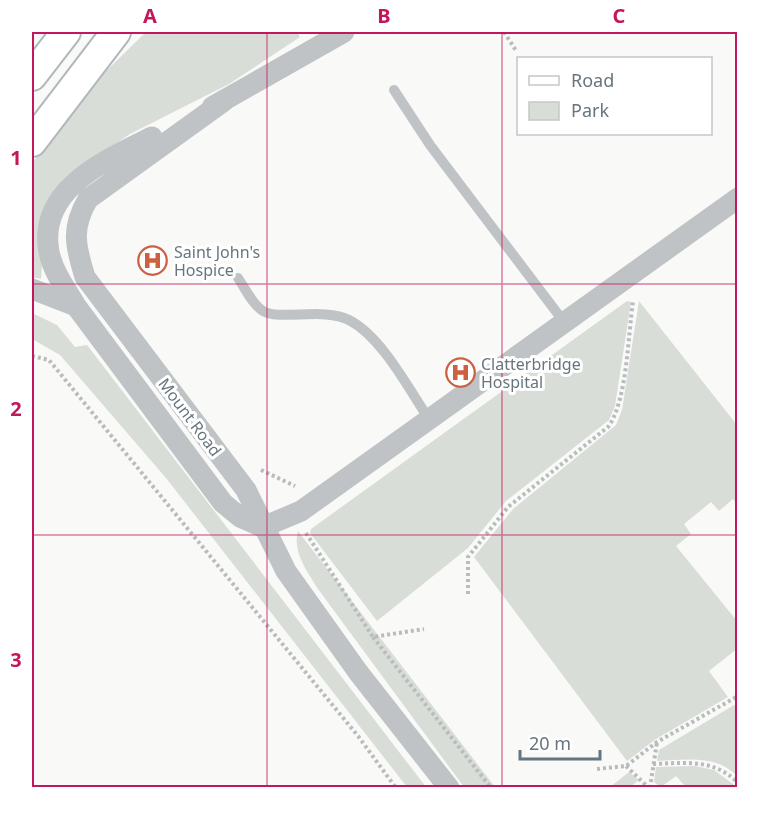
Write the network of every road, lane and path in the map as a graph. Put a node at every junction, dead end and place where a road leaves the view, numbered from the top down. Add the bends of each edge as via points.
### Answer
1 (66, 32) edge
2 (116, 32) edge
3 (344, 32) edge
4 (504, 32) edge
5 (517, 52) dead end
6 (32, 76) edge
7 (394, 90) dead end
8 (224, 101) junction
9 (32, 141) edge
10 (738, 198) edge
11 (637, 269) junction
12 (238, 278) dead end
13 (32, 289) edge
14 (76, 306) junction
15 (564, 322) junction
16 (32, 356) edge
17 (429, 419) junction
18 (263, 526) junction
19 (468, 594) dead end
20 (373, 637) dead end
21 (738, 696) edge
22 (657, 742) junction
23 (653, 764) junction
24 (626, 766) junction
25 (597, 769) dead end
26 (738, 783) edge
27 (396, 788) edge
28 (449, 788) edge
29 (491, 788) edge
30 (650, 788) edge

1 - 6 main road
2 - 9 main road
3 - 8 street, Mount Road
4 - 5 path
7 - 15 lane via 430,145
8 - 14 street, Mount Road via 80,177 63,193 53,210 49,251 55,271
8 - 18 street, Mount Road via 88,199 78,216 76,251 85,277 246,490
10 - 11 street
11 - 15 street
11 - 19 path via 620,401 614,420 609,428 508,507 468,556
12 - 17 lane via 264,311 321,313 347,318 364,330 389,359
13 - 14 street
14 - 18 street, Mount Road via 223,503 240,517
15 - 17 street
16 - 27 path via 49,360 358,736
17 - 18 street via 302,511
18 - 28 street via 299,590
20 - 29 path
21 - 22 path
22 - 23 path
22 - 24 path
23 - 26 path via 701,763 726,772
23 - 30 path
24 - 25 path
24 - 30 path

